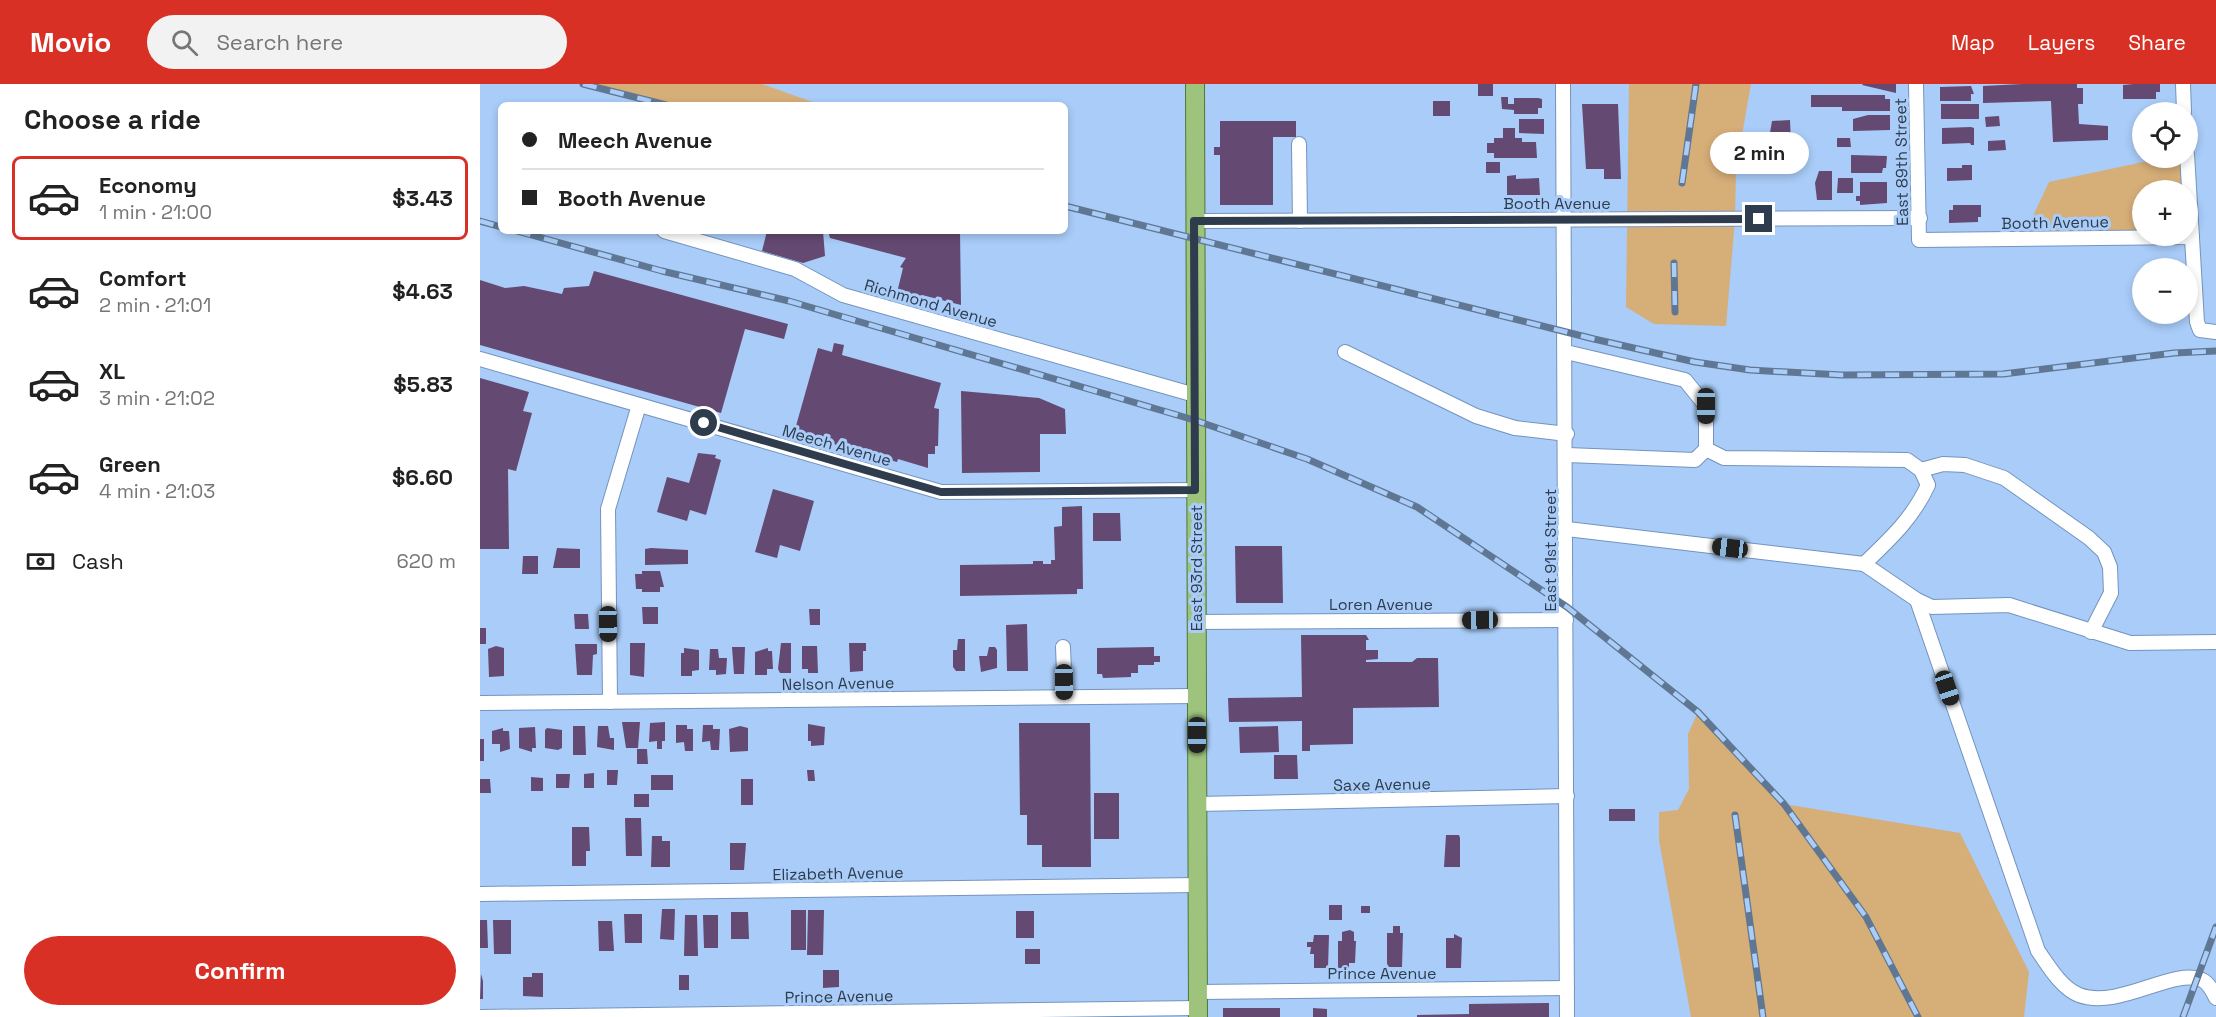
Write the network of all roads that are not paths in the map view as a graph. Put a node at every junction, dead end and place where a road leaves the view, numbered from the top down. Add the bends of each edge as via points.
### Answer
1 (1195, 84) edge
2 (1563, 84) edge
3 (1916, 84) edge
4 (2183, 84) edge
5 (2184, 102) edge
6 (1299, 144) dead end
7 (1920, 218) junction
8 (1564, 220) junction
9 (1194, 221) junction
10 (1300, 221) junction
11 (675, 234) edge
12 (2132, 238) edge
13 (1919, 240) joint
14 (2193, 246) edge
15 (2216, 332) edge
16 (1345, 352) dead end
17 (1566, 352) junction
18 (480, 359) edge
19 (1195, 395) junction
20 (639, 405) junction
21 (1567, 434) junction
22 (1706, 448) junction
23 (1567, 455) junction
24 (1921, 470) junction
25 (1195, 490) junction
26 (1567, 530) junction
27 (1864, 564) junction
28 (1917, 600) junction
29 (1566, 620) junction
30 (1196, 622) junction
31 (2091, 632) junction
32 (2216, 642) edge
33 (1063, 647) dead end
34 (1196, 696) junction
35 (1065, 697) junction
36 (609, 702) junction
37 (480, 703) edge
38 (1567, 796) junction
39 (1197, 804) junction
40 (1197, 885) junction
41 (480, 894) edge
42 (1567, 988) junction
43 (2216, 998) edge
44 (1198, 1006) edge
45 (480, 1017) edge
46 (1567, 1017) edge

1 - 9 main road, East 93rd Street
2 - 8 street, East 91st Street
3 - 7 street, East 89th Street
4 - 5 street
6 - 10 street
7 - 8 street, Booth Avenue
7 - 13 street, East 89th Street
8 - 10 street, Booth Avenue
8 - 17 street, East 91st Street
9 - 10 street, Booth Avenue
9 - 19 main road, East 93rd Street
11 - 19 street, Richmond Avenue via 795,268 843,295
12 - 13 street, Booth Avenue
14 - 15 street via 2200,330
16 - 21 street via 1476,416 1515,428
17 - 21 street, East 91st Street
17 - 22 street via 1684,380 1706,406
18 - 20 street, Meech Avenue
19 - 25 main road, East 93rd Street
20 - 25 street, Meech Avenue via 941,492
20 - 36 street via 608,509
21 - 23 street, East 91st Street
22 - 23 street via 1695,460
22 - 24 street via 1724,458 1892,458 1907,460
23 - 26 street, East 91st Street
24 - 27 street via 1928,485 1917,508
24 - 31 street via 1943,464 1965,465 2004,478 2104,552 2110,567 2111,593
25 - 30 main road, East 93rd Street
26 - 27 street
26 - 29 street, East 91st Street
27 - 28 street
28 - 31 street via 1932,607 2009,605
28 - 43 street via 2038,951 2051,969 2079,995 2128,996 2186,978 2202,980
29 - 30 street, Loren Avenue
29 - 38 street, East 91st Street
30 - 34 main road, East 93rd Street
31 - 32 street via 2130,643
33 - 35 street
34 - 35 street, Nelson Avenue
34 - 39 main road, East 93rd Street
35 - 36 street, Nelson Avenue
36 - 37 street, Nelson Avenue
38 - 39 street, Saxe Avenue
38 - 42 street, East 91st Street
39 - 40 main road, East 93rd Street
40 - 41 street, Elizabeth Avenue
40 - 44 main road, East 93rd Street
42 - 44 street, Prince Avenue
42 - 46 street, East 91st Street
44 - 45 street, Prince Avenue

